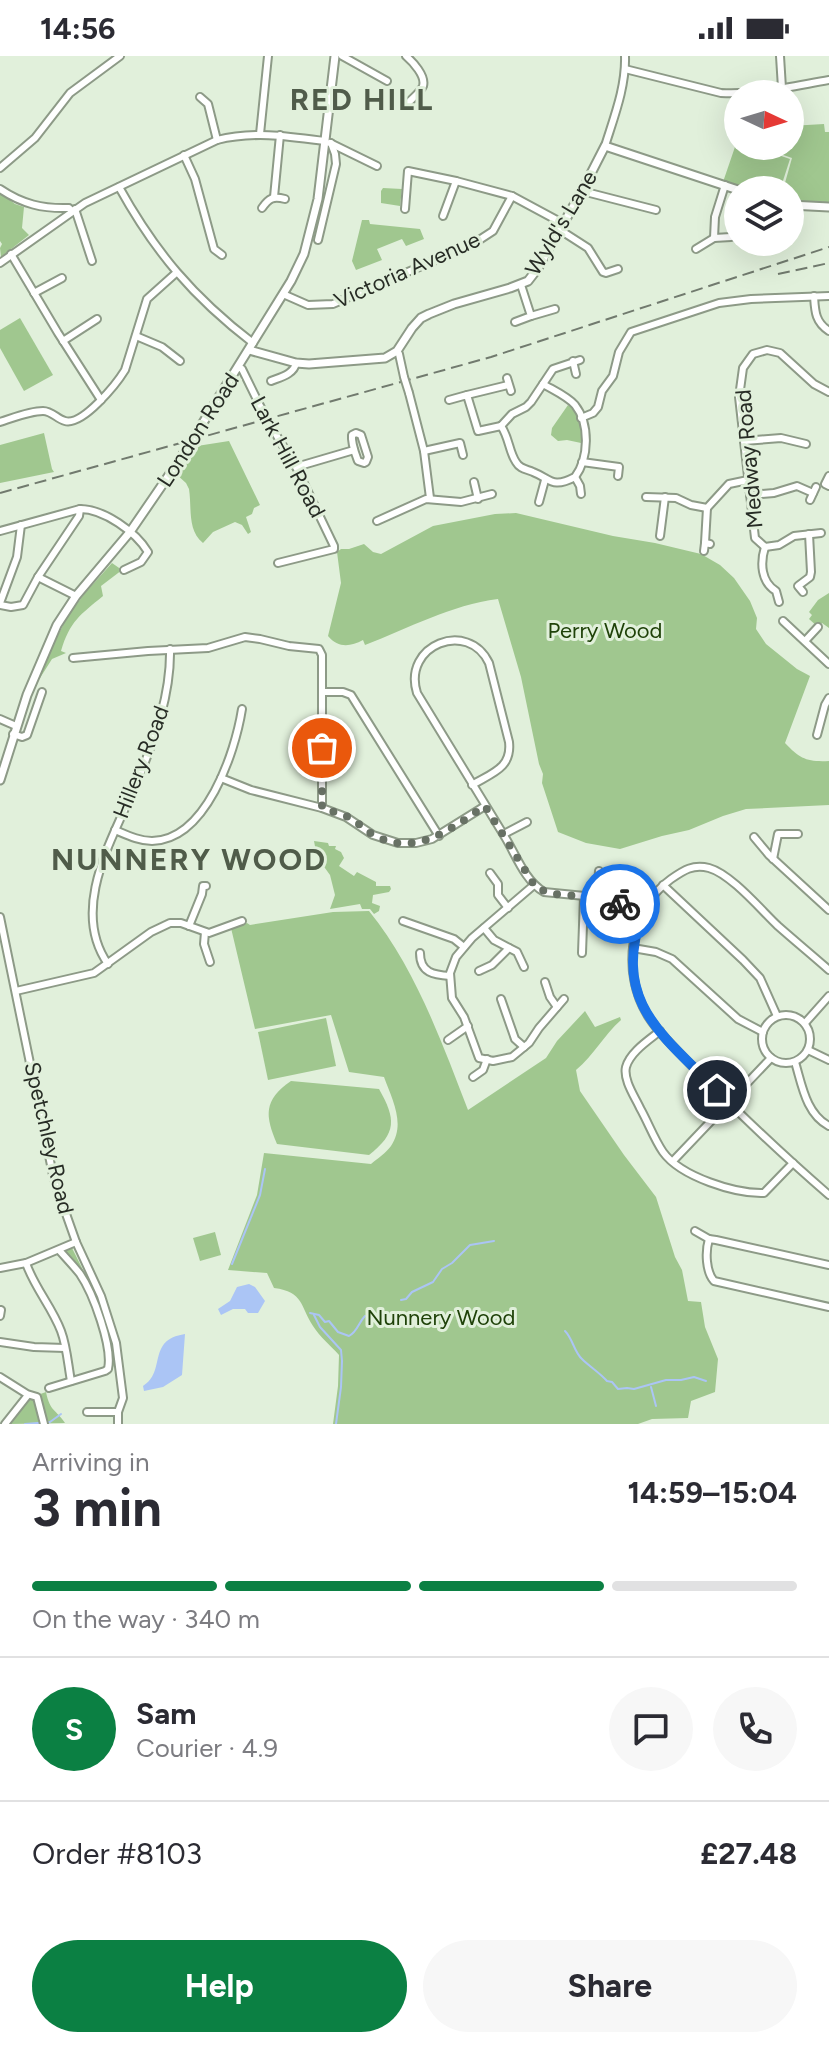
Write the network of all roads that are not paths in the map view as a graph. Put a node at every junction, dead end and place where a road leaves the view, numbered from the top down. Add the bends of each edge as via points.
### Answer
1 (119, 56) edge
2 (268, 56) edge
3 (335, 56) edge
4 (342, 56) edge
5 (406, 56) edge
6 (625, 56) edge
7 (780, 56) edge
8 (625, 69) junction
9 (782, 80) edge
10 (829, 80) edge
11 (387, 81) dead end
12 (804, 84) edge
13 (724, 93) edge
14 (200, 97) dead end
15 (409, 102) dead end
16 (260, 134) junction
17 (280, 135) junction
18 (217, 140) junction
19 (326, 142) junction
20 (605, 146) junction
21 (184, 155) junction
22 (377, 166) dead end
23 (0, 168) edge
24 (456, 181) junction
25 (724, 185) edge
26 (119, 187) junction
27 (724, 188) edge
28 (0, 189) edge
29 (582, 191) junction
30 (512, 196) junction
31 (274, 197) junction
32 (285, 199) dead end
33 (804, 206) edge
34 (829, 207) edge
35 (262, 208) dead end
36 (405, 209) dead end
37 (74, 210) junction
38 (656, 210) dead end
39 (443, 216) dead end
40 (562, 227) junction
41 (724, 237) edge
42 (714, 238) junction
43 (318, 240) dead end
44 (696, 249) dead end
45 (11, 254) junction
46 (222, 255) dead end
47 (91, 261) dead end
48 (0, 263) edge
49 (618, 269) dead end
50 (176, 273) junction
51 (62, 278) dead end
52 (521, 285) junction
53 (34, 293) junction
54 (283, 294) junction
55 (814, 296) junction
56 (829, 296) edge
57 (555, 309) dead end
58 (531, 316) junction
59 (97, 319) dead end
60 (515, 322) dead end
61 (829, 331) edge
62 (136, 336) junction
63 (63, 341) junction
64 (251, 347) junction
65 (397, 351) junction
66 (180, 361) dead end
67 (296, 363) junction
68 (238, 367) junction
69 (576, 374) dead end
70 (271, 381) dead end
71 (543, 384) junction
72 (509, 385) dead end
73 (829, 392) edge
74 (467, 395) junction
75 (101, 400) junction
76 (449, 400) dead end
77 (581, 418) junction
78 (0, 422) edge
79 (501, 426) junction
80 (744, 441) junction
81 (806, 444) dead end
82 (354, 450) dead end
83 (424, 451) junction
84 (463, 455) dead end
85 (620, 458) dead end
86 (582, 462) junction
87 (296, 467) junction
88 (619, 467) junction
89 (618, 476) dead end
90 (829, 476) edge
91 (575, 477) junction
92 (545, 480) junction
93 (748, 480) junction
94 (474, 482) dead end
95 (829, 486) edge
96 (813, 493) dead end
97 (492, 494) dead end
98 (581, 494) dead end
99 (750, 495) junction
100 (646, 497) dead end
101 (665, 497) junction
102 (430, 498) junction
103 (478, 499) junction
104 (539, 502) dead end
105 (707, 508) junction
106 (80, 509) junction
107 (377, 521) dead end
108 (21, 525) junction
109 (0, 531) edge
110 (130, 532) junction
111 (821, 533) dead end
112 (809, 534) junction
113 (657, 537) dead end
114 (706, 546) dead end
115 (765, 547) junction
116 (278, 563) dead end
117 (124, 570) dead end
118 (38, 577) junction
119 (801, 589) dead end
120 (76, 596) junction
121 (779, 602) dead end
122 (0, 604) edge
123 (783, 621) dead end
124 (818, 627) dead end
125 (805, 641) junction
126 (170, 649) junction
127 (73, 658) dead end
128 (829, 664) edge
129 (42, 692) dead end
130 (322, 692) junction
131 (829, 698) edge
132 (242, 709) dead end
133 (0, 719) edge
134 (14, 730) junction
135 (817, 735) dead end
136 (221, 778) junction
137 (0, 780) edge
138 (472, 785) junction
139 (485, 806) junction
140 (322, 808) junction
141 (527, 822) dead end
142 (115, 830) junction
143 (504, 834) junction
144 (798, 834) dead end
145 (439, 836) junction
146 (754, 837) dead end
147 (773, 859) junction
148 (599, 871) dead end
149 (490, 873) dead end
150 (534, 885) junction
151 (663, 885) junction
152 (206, 886) dead end
153 (584, 897) junction
154 (597, 897) junction
155 (508, 908) junction
156 (829, 910) edge
157 (642, 914) junction
158 (0, 917) edge
159 (242, 921) dead end
160 (403, 921) dead end
161 (189, 926) junction
162 (484, 928) junction
163 (205, 932) junction
164 (0, 933) edge
165 (4, 941) junction
166 (464, 947) junction
167 (509, 948) junction
168 (633, 948) junction
169 (420, 953) dead end
170 (582, 953) dead end
171 (210, 962) dead end
172 (108, 964) junction
173 (524, 967) dead end
174 (829, 970) edge
175 (479, 971) dead end
176 (450, 976) junction
177 (545, 982) dead end
178 (16, 991) junction
179 (829, 996) edge
180 (564, 999) dead end
181 (501, 1004) dead end
182 (557, 1007) junction
183 (777, 1016) junction
184 (805, 1023) junction
185 (468, 1026) junction
186 (446, 1031) dead end
187 (660, 1031) junction
188 (763, 1032) junction
189 (524, 1047) junction
190 (808, 1050) junction
191 (771, 1058) junction
192 (487, 1059) junction
193 (829, 1060) edge
194 (795, 1062) junction
195 (479, 1076) dead end
196 (729, 1103) junction
197 (829, 1126) edge
198 (673, 1161) junction
199 (793, 1163) junction
200 (829, 1195) edge
201 (695, 1231) dead end
202 (709, 1239) junction
203 (76, 1242) junction
204 (59, 1250) junction
205 (26, 1263) junction
206 (829, 1265) edge
207 (0, 1268) edge
208 (829, 1307) edge
209 (0, 1342) edge
210 (65, 1348) junction
211 (0, 1377) edge
212 (71, 1381) junction
213 (49, 1388) dead end
214 (28, 1395) junction
215 (87, 1412) dead end
216 (118, 1412) junction
217 (44, 1422) edge
218 (5, 1424) edge
219 (118, 1424) edge

1 - 23 street via 70,93 35,138
2 - 16 street
3 - 19 main road, London Road
4 - 11 street
5 - 15 street via 423,84
6 - 8 street, Wyld's Lane
7 - 9 street
8 - 13 street
8 - 20 street, Wyld's Lane
10 - 12 street
14 - 18 street via 208,104
16 - 17 street
16 - 18 street
17 - 19 street
17 - 31 street
18 - 21 street
19 - 22 street
19 - 43 street via 336,164
19 - 54 main road, London Road via 309,239
20 - 25 main road
20 - 29 main road, Wyld's Lane
21 - 26 street
21 - 46 street via 214,249
24 - 30 street
24 - 36 street via 408,171
24 - 39 street via 455,199
26 - 37 street
26 - 50 street
27 - 42 street
28 - 37 street via 35,206
29 - 38 street
29 - 40 main road, Wyld's Lane
30 - 40 street
30 - 54 street, Victoria Avenue via 493,231 473,244 333,304 308,305
31 - 32 street
31 - 35 street
33 - 34 main road
37 - 45 street
37 - 47 street
40 - 49 street via 588,248 603,272
40 - 52 main road, Wyld's Lane via 534,276
41 - 42 street
42 - 44 street
45 - 48 street
45 - 53 street
50 - 62 street via 147,299
50 - 64 street
51 - 53 street
52 - 58 street
52 - 65 main road, Wyld's Lane via 421,318
53 - 63 street
54 - 64 main road, London Road
55 - 56 street
55 - 61 street via 816,317
55 - 77 street via 719,303 631,332 598,407
57 - 58 street
58 - 60 street
59 - 63 street
62 - 66 street
62 - 75 street via 125,370
63 - 75 street
64 - 67 main road
64 - 68 main road, London Road
65 - 67 main road via 376,360
65 - 83 street, bridge
67 - 70 street
68 - 87 street, Lark Hill Road, bridge
68 - 110 main road, London Road, bridge
69 - 71 street via 577,360 556,367
71 - 77 street via 573,404
71 - 79 street via 527,406
72 - 74 street
73 - 80 street, Medway Road via 780,353 753,354 743,368 739,397
74 - 76 street
74 - 79 street via 478,431
75 - 78 street via 70,422 39,411
77 - 86 street
79 - 92 street via 517,464
80 - 81 street via 781,438
80 - 93 street, Medway Road
82 - 87 street
83 - 84 street via 459,439
83 - 102 street
85 - 88 street
86 - 88 street
86 - 91 street
87 - 116 street, Lark Hill Road via 334,549
88 - 89 street
90 - 95 street
91 - 92 street via 560,483
91 - 98 street
92 - 104 street
93 - 99 street, Medway Road
93 - 105 street via 729,484
94 - 103 street
96 - 99 street via 797,486
97 - 103 street
99 - 115 street, Medway Road via 755,538
100 - 101 street
101 - 105 street
101 - 113 street
102 - 103 street
102 - 107 street
105 - 114 street
106 - 108 street
106 - 110 street via 105,514
106 - 118 street
108 - 109 street
108 - 122 street via 17,557
110 - 117 street via 152,553
110 - 120 main road, London Road
111 - 112 street, Medway Road
112 - 115 street, Medway Road
112 - 119 street via 811,572
115 - 121 street via 760,571
118 - 120 street
118 - 122 street via 23,605
120 - 134 main road, London Road via 47,643
123 - 125 street
124 - 125 street
125 - 128 street
126 - 127 street
126 - 130 street via 208,648 245,637 319,649
126 - 142 street, Hillery Road via 171,669 157,725
129 - 134 street via 27,735
130 - 140 street
130 - 145 street via 351,695
131 - 135 street
132 - 136 street
133 - 134 street
134 - 137 main road, London Road
136 - 140 street
136 - 142 street via 193,821 175,835 151,841
138 - 138 street via 414,684 422,657 451,640 484,653 509,742 504,766
138 - 139 street
139 - 143 street
139 - 145 street
140 - 145 street via 390,841 416,843
141 - 143 street
142 - 172 street, Hillery Road via 93,907 99,948
143 - 150 street
144 - 147 street via 778,834
146 - 147 street
147 - 156 street
148 - 154 street
149 - 155 street
150 - 153 street via 544,892
150 - 155 street
151 - 157 street
151 - 174 street via 688,867 718,871
151 - 183 street via 760,978
152 - 161 street
153 - 154 street
153 - 170 street
154 - 157 street
155 - 162 street
157 - 168 street
158 - 165 street, Spetchley Road
159 - 163 street
160 - 166 street
161 - 163 street
161 - 172 street via 173,923 156,929
162 - 166 street
162 - 167 street
163 - 171 street
164 - 165 street, Spetchley Road
165 - 178 street, Spetchley Road
166 - 176 street
167 - 173 street
167 - 175 street
168 - 187 street via 638,995
168 - 188 street via 672,959 738,1019
169 - 176 street via 433,975
172 - 178 street via 87,975
176 - 185 street via 449,999
177 - 182 street
178 - 203 street, Spetchley Road via 54,1180
179 - 184 street
180 - 182 street
181 - 189 street via 515,1039
182 - 189 street
183 - 184 street via 792,1015
183 - 188 street
184 - 190 street
185 - 186 street via 451,1038
185 - 192 street via 479,1058
187 - 196 street
187 - 198 street via 640,1048 626,1071 664,1154
188 - 191 street via 762,1045
189 - 192 street via 512,1057
190 - 193 street
190 - 194 street
191 - 194 street
191 - 196 street
192 - 195 street
194 - 197 street via 811,1110
196 - 198 street
196 - 199 street
198 - 199 street via 687,1172 748,1194 764,1193
199 - 200 street
201 - 202 street
202 - 206 street
202 - 208 street via 709,1274 714,1281
203 - 204 street
203 - 216 street, Spetchley Road via 116,1343 123,1398
204 - 205 street
204 - 212 street via 82,1277 95,1305 109,1364 105,1371
205 - 207 street
205 - 210 street
209 - 210 street
210 - 212 street
211 - 214 street
212 - 213 street
214 - 217 street via 37,1397
214 - 218 street
215 - 216 street
216 - 219 street, Spetchley Road

